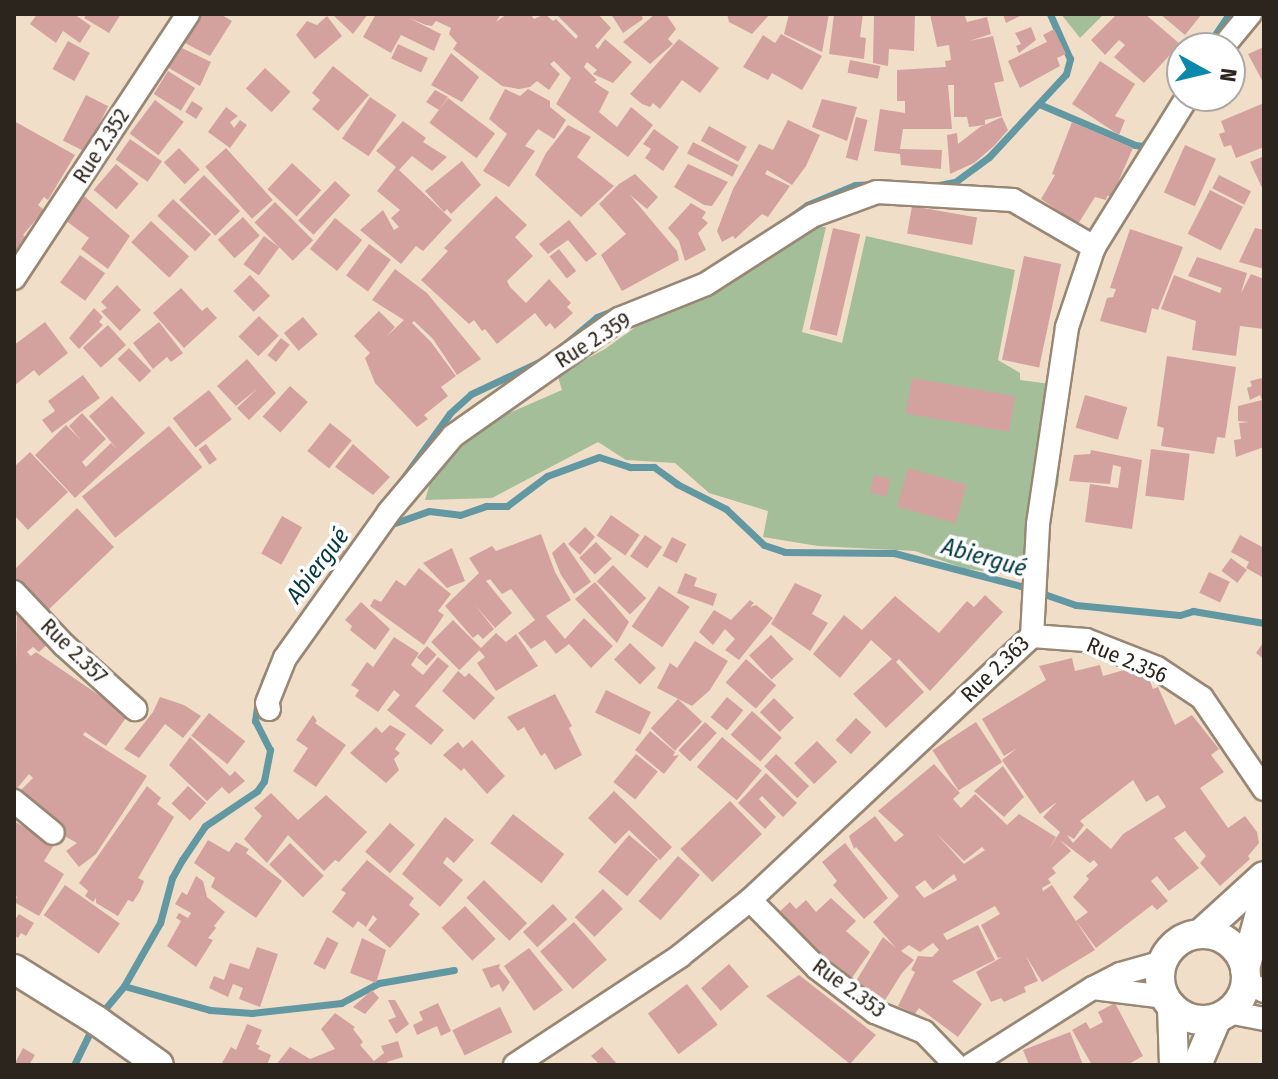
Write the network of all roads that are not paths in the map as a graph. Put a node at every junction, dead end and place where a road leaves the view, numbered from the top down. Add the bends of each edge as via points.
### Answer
1 (188, 14) edge
2 (1250, 14) edge
3 (1235, 32) edge
4 (1178, 112) edge
5 (1094, 247) junction
6 (14, 278) edge
7 (14, 592) edge
8 (1032, 636) junction
9 (135, 709) dead end
10 (269, 709) dead end
11 (1264, 789) edge
12 (14, 801) edge
13 (53, 833) dead end
14 (1264, 876) edge
15 (1264, 898) edge
16 (750, 900) junction
17 (1200, 934) junction
18 (1163, 962) junction
19 (14, 969) edge
20 (1251, 980) edge
21 (1093, 988) junction
22 (1168, 1002) junction
23 (1222, 1015) junction
24 (1264, 1019) edge
25 (159, 1065) edge
26 (515, 1065) edge
27 (956, 1065) edge
28 (971, 1065) edge
29 (1174, 1065) edge
30 (1197, 1065) edge

1 - 6 street, Rue 2.352
2 - 3 street
4 - 5 street, Rue 2.363
5 - 8 street, Rue 2.363 via 1067,327 1038,524
5 - 10 street, Rue 2.359 via 1013,200 877,192 812,216 706,284 619,319 453,436 389,512 285,658
7 - 9 street, Rue 2.357
8 - 11 street, Rue 2.356 via 1086,640 1157,668 1202,698
8 - 16 street, Rue 2.363
12 - 13 street
14 - 17 street
15 - 20 street
16 - 26 street, Rue 2.363 via 680,956
16 - 27 street, Rue 2.353 via 817,968 875,1012 924,1032
17 - 18 street via 1178,942
17 - 20 street via 1233,948
18 - 21 street
18 - 22 street via 1161,986
19 - 25 street
20 - 23 street
21 - 22 street
21 - 28 street
22 - 23 street via 1193,1019
22 - 29 street
23 - 24 street
23 - 30 street

